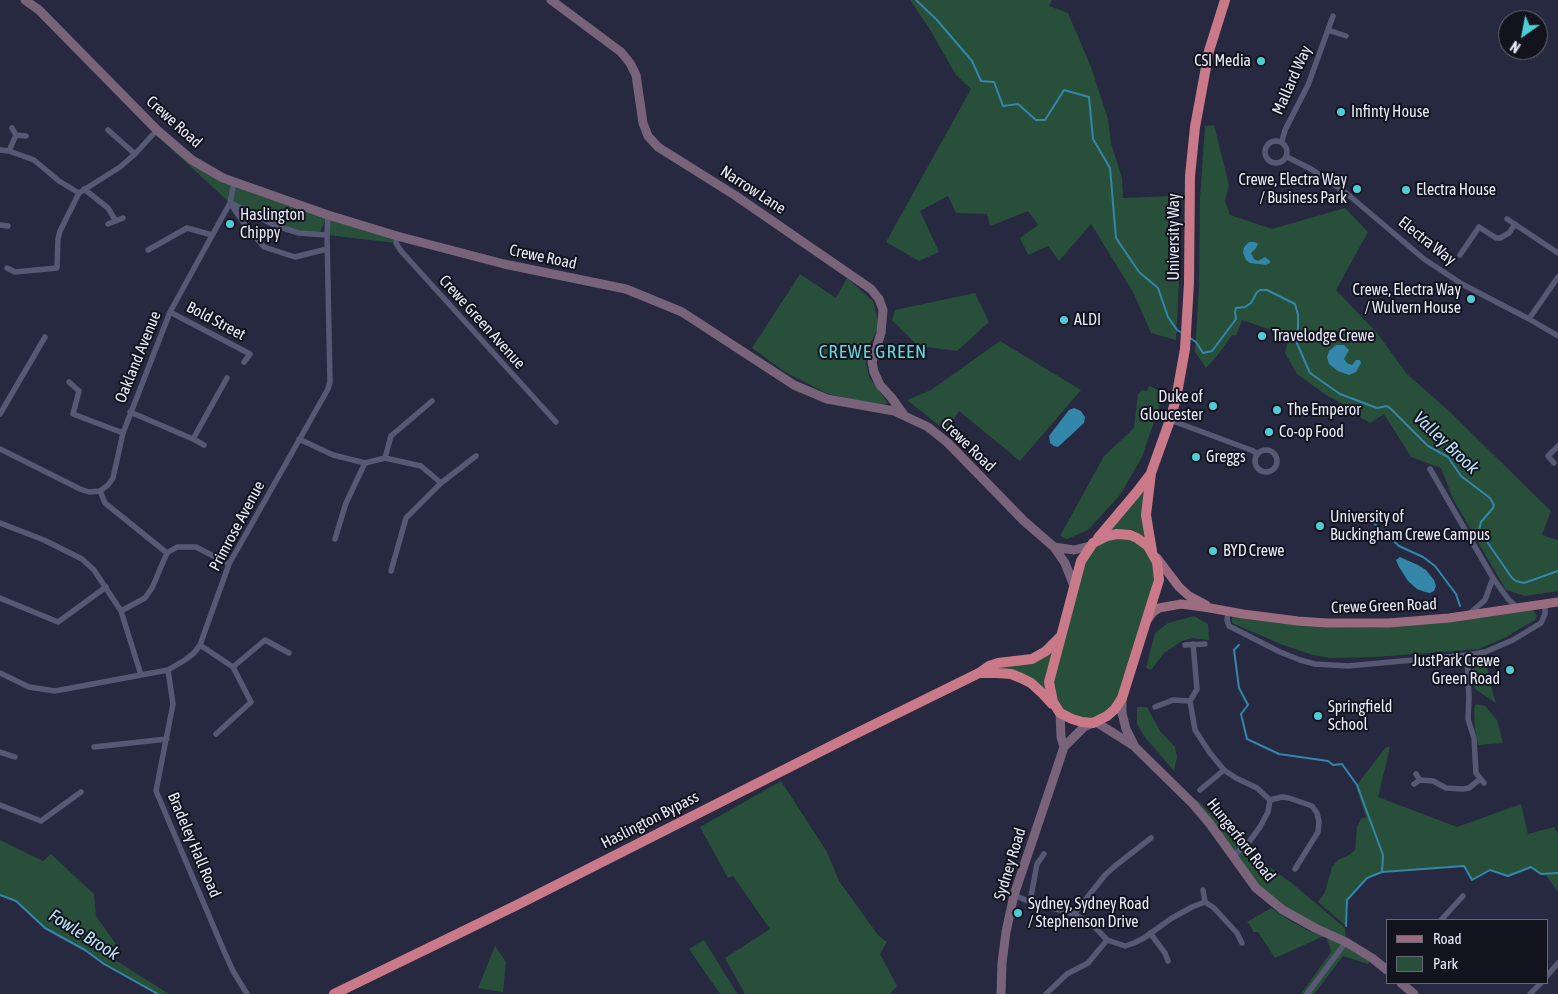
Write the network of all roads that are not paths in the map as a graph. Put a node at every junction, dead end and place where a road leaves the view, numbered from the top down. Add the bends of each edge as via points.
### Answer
1 (25, 0) edge
2 (551, 0) edge
3 (1225, 0) edge
4 (1333, 16) dead end
5 (1328, 30) junction
6 (1346, 36) dead end
7 (12, 128) dead end
8 (108, 130) dead end
9 (157, 130) junction
10 (16, 135) junction
11 (26, 136) dead end
12 (1282, 141) junction
13 (0, 150) edge
14 (8, 151) junction
15 (135, 154) junction
16 (1287, 157) junction
17 (234, 183) junction
18 (82, 191) junction
19 (230, 203) junction
20 (328, 215) junction
21 (123, 218) dead end
22 (1507, 219) dead end
23 (115, 220) junction
24 (0, 224) edge
25 (108, 224) dead end
26 (1514, 224) junction
27 (8, 226) dead end
28 (212, 235) junction
29 (327, 235) junction
30 (397, 236) junction
31 (327, 249) junction
32 (148, 250) dead end
33 (1558, 253) edge
34 (1460, 256) dead end
35 (8, 268) dead end
36 (1558, 277) edge
37 (170, 312) junction
38 (1529, 319) junction
39 (1558, 336) edge
40 (45, 337) dead end
41 (244, 362) dead end
42 (227, 378) dead end
43 (69, 382) dead end
44 (432, 401) dead end
45 (130, 412) junction
46 (0, 414) edge
47 (904, 416) junction
48 (1170, 420) junction
49 (556, 422) dead end
50 (123, 433) junction
51 (193, 439) junction
52 (299, 439) junction
53 (204, 445) dead end
54 (1558, 446) edge
55 (0, 448) edge
56 (1258, 454) dead end
57 (476, 456) dead end
58 (385, 458) junction
59 (365, 463) junction
60 (1554, 463) dead end
61 (1430, 469) dead end
62 (1151, 473) junction
63 (441, 483) junction
64 (100, 491) junction
65 (0, 523) edge
66 (335, 539) dead end
67 (1092, 544) junction
68 (1054, 547) junction
69 (167, 553) junction
70 (1153, 553) junction
71 (229, 564) junction
72 (391, 571) dead end
73 (1493, 578) junction
74 (1074, 586) junction
75 (106, 587) junction
76 (0, 598) edge
77 (1558, 602) edge
78 (1545, 604) junction
79 (1210, 608) junction
80 (1518, 608) junction
81 (121, 611) junction
82 (1228, 612) junction
83 (1466, 616) junction
84 (1146, 621) junction
85 (1060, 637) junction
86 (1193, 644) junction
87 (1205, 644) dead end
88 (200, 645) junction
89 (1185, 645) dead end
90 (289, 653) dead end
91 (1467, 655) junction
92 (233, 667) junction
93 (168, 670) junction
94 (0, 673) edge
95 (979, 673) junction
96 (140, 675) junction
97 (1122, 698) junction
98 (1190, 702) junction
99 (1155, 707) dead end
100 (1058, 711) junction
101 (1094, 722) junction
102 (216, 734) dead end
103 (167, 739) junction
104 (1134, 746) junction
105 (94, 747) dead end
106 (1064, 747) junction
107 (0, 752) edge
108 (15, 757) dead end
109 (1224, 770) junction
110 (1414, 784) dead end
111 (1200, 790) dead end
112 (81, 792) dead end
113 (1270, 800) junction
114 (0, 804) edge
115 (1151, 838) dead end
116 (1044, 854) dead end
117 (1232, 857) junction
118 (1295, 869) dead end
119 (1204, 890) dead end
120 (1014, 895) junction
121 (1463, 896) dead end
122 (1030, 902) junction
123 (1205, 902) junction
124 (1074, 914) junction
125 (1442, 919) edge
126 (1150, 933) junction
127 (1107, 940) junction
128 (1346, 942) junction
129 (1242, 943) dead end
130 (1168, 961) dead end
131 (1558, 963) edge
132 (1386, 969) edge
133 (1548, 971) edge
134 (1402, 984) edge
135 (1539, 984) edge
136 (247, 994) edge
137 (334, 994) edge
138 (1001, 994) edge
139 (1046, 994) edge
140 (1307, 994) edge
141 (1414, 994) edge
142 (1530, 994) edge

1 - 9 street, Crewe Road
2 - 47 street, Narrow Lane via 621,52 630,63 636,76 643,123 648,136 658,147 872,289 879,299 884,321 872,362 874,372
3 - 48 highway, University Way via 1205,64 1192,145 1187,324 1180,380
4 - 5 street, Mallard Way
5 - 6 street, Mallard Way
5 - 12 street, Mallard Way via 1308,85
7 - 10 street
8 - 15 street
9 - 15 street
9 - 17 street, Crewe Road via 200,164
10 - 11 street
10 - 14 street
12 - 16 street via 1287,148
12 - 16 street via 1272,140 1266,146 1265,155 1271,162 1280,163
13 - 14 street
14 - 18 street via 34,160 59,181
15 - 18 street
16 - 38 street, Electra Way via 1311,168 1345,192 1446,274
17 - 19 street, Oakland Avenue
17 - 20 street, Crewe Road
18 - 23 street via 108,208
18 - 35 street via 60,231 57,268 15,272
19 - 28 street, Oakland Avenue
19 - 29 street via 276,226 299,233
19 - 31 street via 264,247 295,257
20 - 29 street, Primrose Avenue
20 - 30 street, Crewe Road
21 - 23 street
22 - 26 street
23 - 25 street
24 - 27 street
26 - 33 street
26 - 34 street via 1500,238 1479,227
28 - 32 street via 188,228
28 - 37 street, Oakland Avenue
29 - 31 street, Primrose Avenue
30 - 47 street, Crewe Road via 504,264 626,290 682,312 794,385 827,399 881,408
30 - 49 street, Crewe Green Avenue via 396,243 401,251
31 - 52 street, Primrose Avenue via 330,382
36 - 38 street
37 - 41 street, Bold Street via 250,354
37 - 45 street, Oakland Avenue
38 - 39 street, Electra Way
40 - 46 street
42 - 51 street
43 - 50 street via 79,391 73,414
44 - 58 street via 391,436
45 - 50 street, Oakland Avenue
45 - 51 street
47 - 68 street, Crewe Road via 944,439 1017,516
48 - 56 street
48 - 62 highway, University Way
50 - 64 street, Oakland Avenue via 113,478
51 - 53 street
52 - 59 street via 333,455
52 - 71 street, Primrose Avenue
54 - 60 street via 1548,456
55 - 64 street via 80,489
57 - 63 street
58 - 59 street
58 - 63 street via 422,466
59 - 66 street via 346,503
61 - 73 street
62 - 67 highway, University Way
62 - 70 highway, University Way via 1146,514
63 - 72 street via 406,518
64 - 69 street via 106,503
65 - 75 street via 82,559
67 - 68 street via 1074,550
67 - 70 highway via 1106,536 1123,534 1142,541
67 - 74 highway, University Way via 1081,561
68 - 74 street, Crewe Road
69 - 71 street via 177,547 196,547
69 - 81 street via 145,598
70 - 79 main road, Crewe Green Road via 1179,587
70 - 84 highway, University Way via 1159,567 1159,580
71 - 88 street, Primrose Avenue
73 - 80 street
73 - 83 street via 1485,600
74 - 85 highway, University Way
75 - 76 street via 58,622
75 - 81 street
77 - 78 main road, Crewe Green Road
78 - 80 main road, Crewe Green Road
78 - 91 street via 1541,623 1497,647
79 - 82 main road, Crewe Green Road
79 - 84 main road, Crewe Green Road via 1181,604 1165,606 1153,612
80 - 83 main road, Crewe Green Road
81 - 96 street
82 - 83 main road, Crewe Green Road via 1341,623 1408,622
82 - 91 street via 1227,620 1232,628 1280,652 1315,664 1348,666
84 - 97 highway, University Way
85 - 95 highway, Haslington Bypass via 1032,659 998,663
85 - 100 highway, University Way via 1048,682
86 - 87 street
86 - 89 street
86 - 98 street via 1197,689
88 - 92 street
88 - 93 street, Primrose Avenue via 194,653
90 - 92 street via 265,640
91 - 110 street via 1468,719 1474,738 1476,774 1482,781 1463,789 1446,788 1418,777
92 - 102 street via 251,702
93 - 96 street, Primrose Avenue
93 - 103 street, Bradeley Hall Road via 173,704
94 - 96 street, Primrose Avenue via 29,686 55,691
95 - 100 highway, Haslington Bypass via 997,672 1021,678 1031,683
95 - 137 highway, Haslington Bypass
97 - 101 highway via 1111,713
97 - 104 street, Hungerford Road via 1122,713
98 - 99 street via 1173,700
98 - 109 street via 1195,730
100 - 101 highway via 1072,719
100 - 106 street, Sydney Road
101 - 104 street, Hungerford Road
101 - 106 street, Sydney Road via 1084,727
103 - 105 street
103 - 136 street, Bradeley Hall Road via 156,790 224,951
104 - 117 street, Hungerford Road via 1206,818
106 - 120 street, Sydney Road
107 - 108 street
109 - 111 street
109 - 113 street via 1257,788
112 - 114 street via 41,821
113 - 117 street via 1260,827
113 - 118 street via 1289,798 1312,806 1317,814 1318,832
115 - 124 street via 1105,875
116 - 122 street, Sydney Road via 1037,864
117 - 128 street, Hungerford Road via 1256,888 1283,910
119 - 123 street
120 - 122 street
120 - 138 street, Sydney Road via 1006,932
121 - 125 street
122 - 124 street
123 - 126 street
123 - 129 street via 1237,933
124 - 127 street via 1093,925
126 - 127 street via 1129,945
126 - 130 street
127 - 139 street via 1088,963 1067,974
128 - 132 street, Hungerford Road
128 - 140 street
131 - 133 street
134 - 141 street
135 - 142 street

